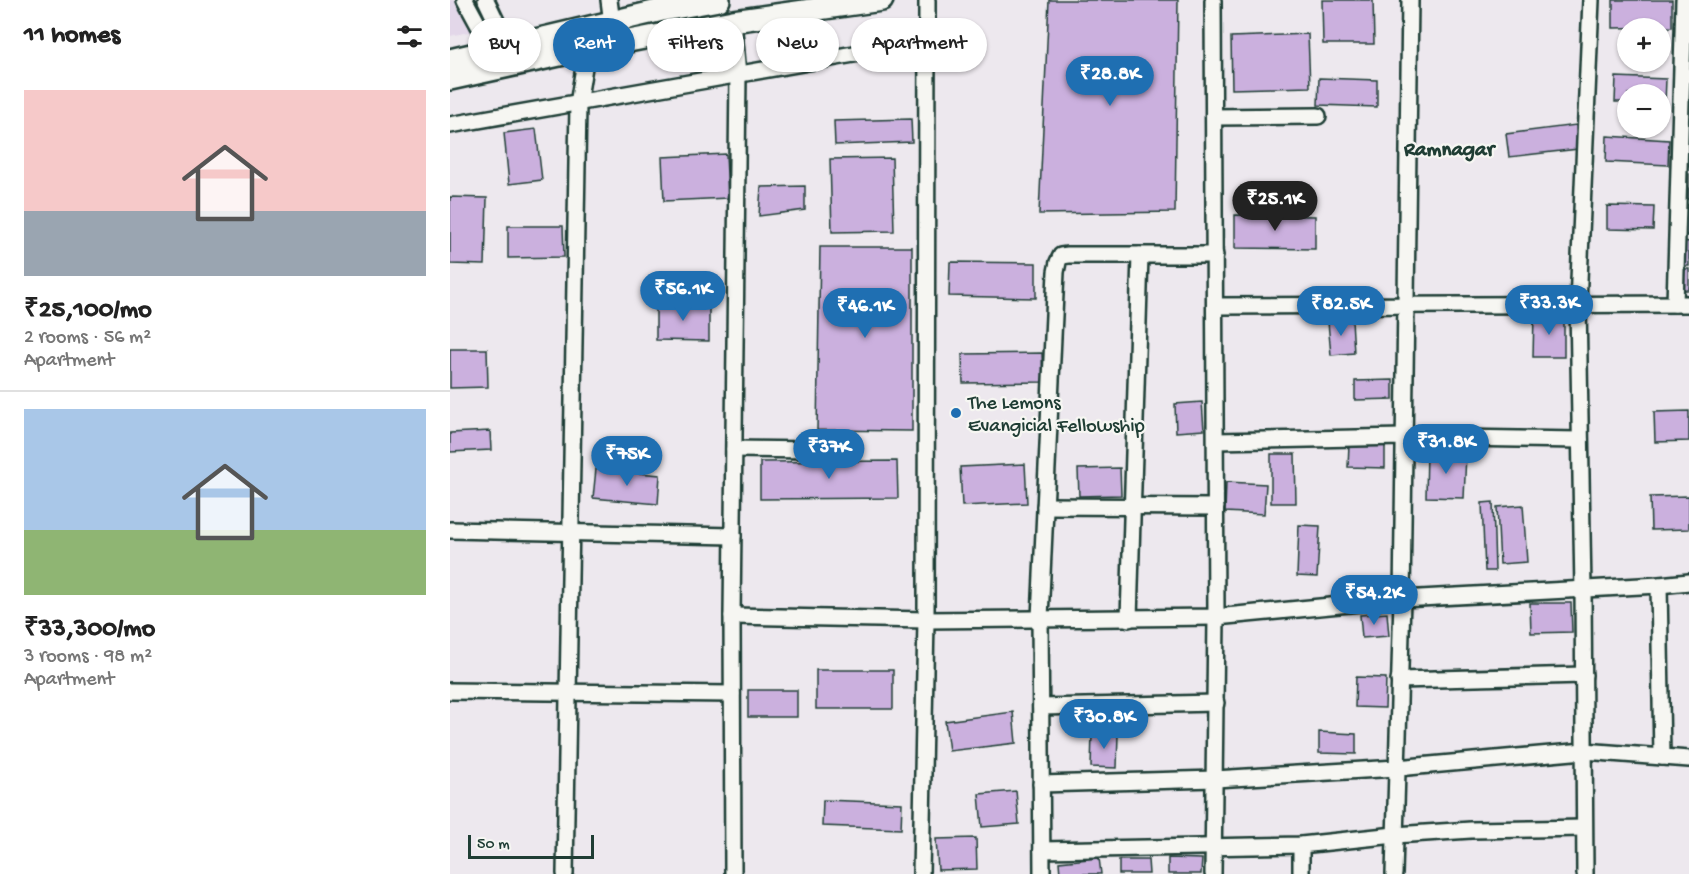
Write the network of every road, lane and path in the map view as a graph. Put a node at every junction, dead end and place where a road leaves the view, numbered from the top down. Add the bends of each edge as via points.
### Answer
1 (465, 0) edge
2 (486, 0) edge
3 (609, 0) edge
4 (720, 0) edge
5 (882, 0) edge
6 (927, 0) edge
7 (1213, 0) edge
8 (1410, 0) edge
9 (1591, 0) edge
10 (1684, 0) edge
11 (478, 18) edge
12 (491, 18) edge
13 (611, 18) edge
14 (629, 18) edge
15 (927, 18) edge
16 (744, 20) edge
17 (851, 54) edge
18 (468, 56) edge
19 (553, 56) edge
20 (450, 60) edge
21 (583, 72) edge
22 (928, 72) edge
23 (738, 74) junction
24 (450, 79) edge
25 (578, 104) junction
26 (1318, 116) dead end
27 (1214, 117) junction
28 (450, 125) edge
29 (1140, 255) junction
30 (1215, 255) junction
31 (1578, 304) junction
32 (1682, 304) edge
33 (1215, 306) junction
34 (1405, 306) junction
35 (1403, 437) junction
36 (1580, 440) junction
37 (1216, 441) junction
38 (734, 449) junction
39 (814, 450) dead end
40 (1045, 506) junction
41 (1132, 506) junction
42 (1216, 507) junction
43 (450, 530) edge
44 (571, 533) junction
45 (733, 536) junction
46 (1689, 582) edge
47 (1659, 585) junction
48 (1583, 590) junction
49 (1402, 599) junction
50 (732, 616) junction
51 (1216, 617) junction
52 (1040, 618) junction
53 (1129, 619) junction
54 (926, 620) junction
55 (1584, 675) junction
56 (1399, 680) junction
57 (450, 691) edge
58 (569, 692) junction
59 (732, 694) junction
60 (1216, 703) junction
61 (1041, 707) junction
62 (1584, 751) junction
63 (1662, 757) junction
64 (1689, 759) edge
65 (1397, 768) junction
66 (1215, 779) junction
67 (1041, 784) junction
68 (1584, 828) junction
69 (1395, 835) junction
70 (1301, 845) junction
71 (1214, 846) junction
72 (1042, 850) junction
73 (565, 874) edge
74 (732, 874) edge
75 (921, 874) edge
76 (1042, 874) edge
77 (1213, 874) edge
78 (1301, 874) edge
79 (1394, 874) edge
80 (1585, 874) edge

1 - 11 street
2 - 12 street
3 - 13 street
4 - 14 main road
5 - 16 main road
6 - 15 street
7 - 27 street
8 - 34 street
9 - 31 street
10 - 32 street
17 - 23 street
18 - 20 main road
19 - 24 main road
21 - 25 street
22 - 54 street
23 - 25 street
23 - 38 street
25 - 28 street
25 - 44 street
26 - 27 street
27 - 30 street
29 - 30 street
29 - 40 street via 1068,255 1061,256 1058,262
29 - 41 street
30 - 33 street
31 - 32 street
31 - 34 street
31 - 36 street
33 - 34 street
33 - 37 street
34 - 35 street
35 - 36 street
35 - 37 street
35 - 49 street
36 - 48 street
37 - 42 street
38 - 39 street
38 - 45 street
40 - 41 street
40 - 52 street
41 - 42 street
41 - 53 street
42 - 51 street
43 - 44 street
44 - 45 street
44 - 58 street
45 - 50 street
46 - 47 street
47 - 48 street
47 - 63 street
48 - 49 street
48 - 55 street
49 - 51 street
49 - 56 street
50 - 54 street
50 - 59 street
51 - 53 street
51 - 60 street
52 - 53 street
52 - 54 street
52 - 61 street
54 - 75 street
55 - 56 street
55 - 62 street
56 - 65 street
57 - 58 street
58 - 59 street
58 - 73 street
59 - 74 street
60 - 61 street
60 - 66 street
61 - 67 street
62 - 63 street
62 - 65 street
62 - 68 street
63 - 64 street
65 - 66 street
65 - 69 street
66 - 67 street
66 - 71 street
67 - 72 street
68 - 69 street
68 - 80 street
69 - 70 street
69 - 79 street
70 - 71 street
70 - 78 street
71 - 72 street
71 - 77 street
72 - 76 street

